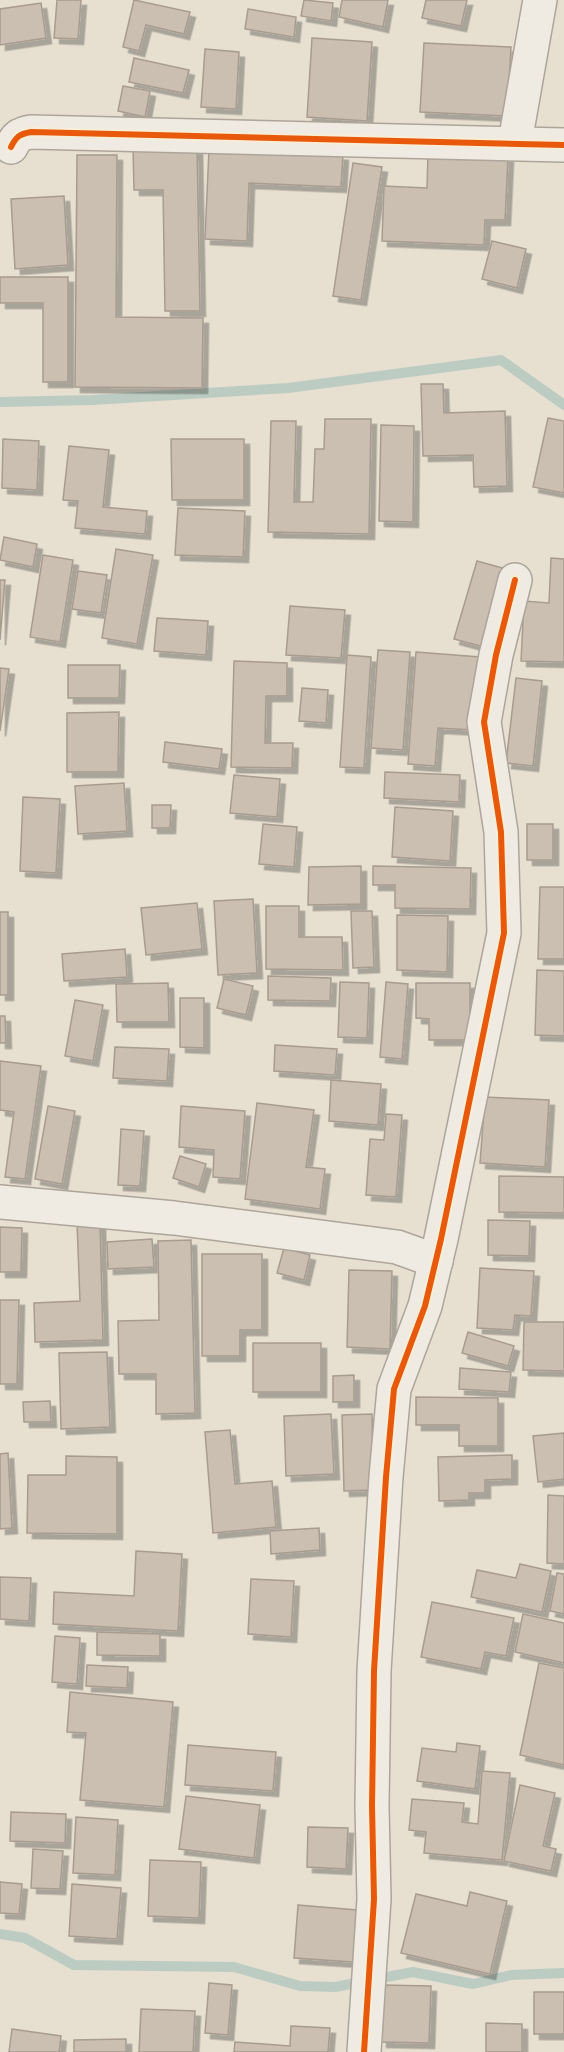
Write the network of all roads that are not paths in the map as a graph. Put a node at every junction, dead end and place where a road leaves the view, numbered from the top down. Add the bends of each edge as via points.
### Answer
1 (540, 0) edge
2 (515, 142) junction
3 (564, 144) edge
4 (11, 147) dead end
5 (515, 580) dead end
6 (0, 1202) edge
7 (436, 1261) junction
8 (364, 2052) edge

1 - 2 street
2 - 3 street
2 - 4 street via 31,132 15,138
5 - 7 street via 484,722 501,832 504,933
6 - 7 street via 174,1218 398,1247
7 - 8 street via 425,1306 394,1389 374,1671 374,1899

